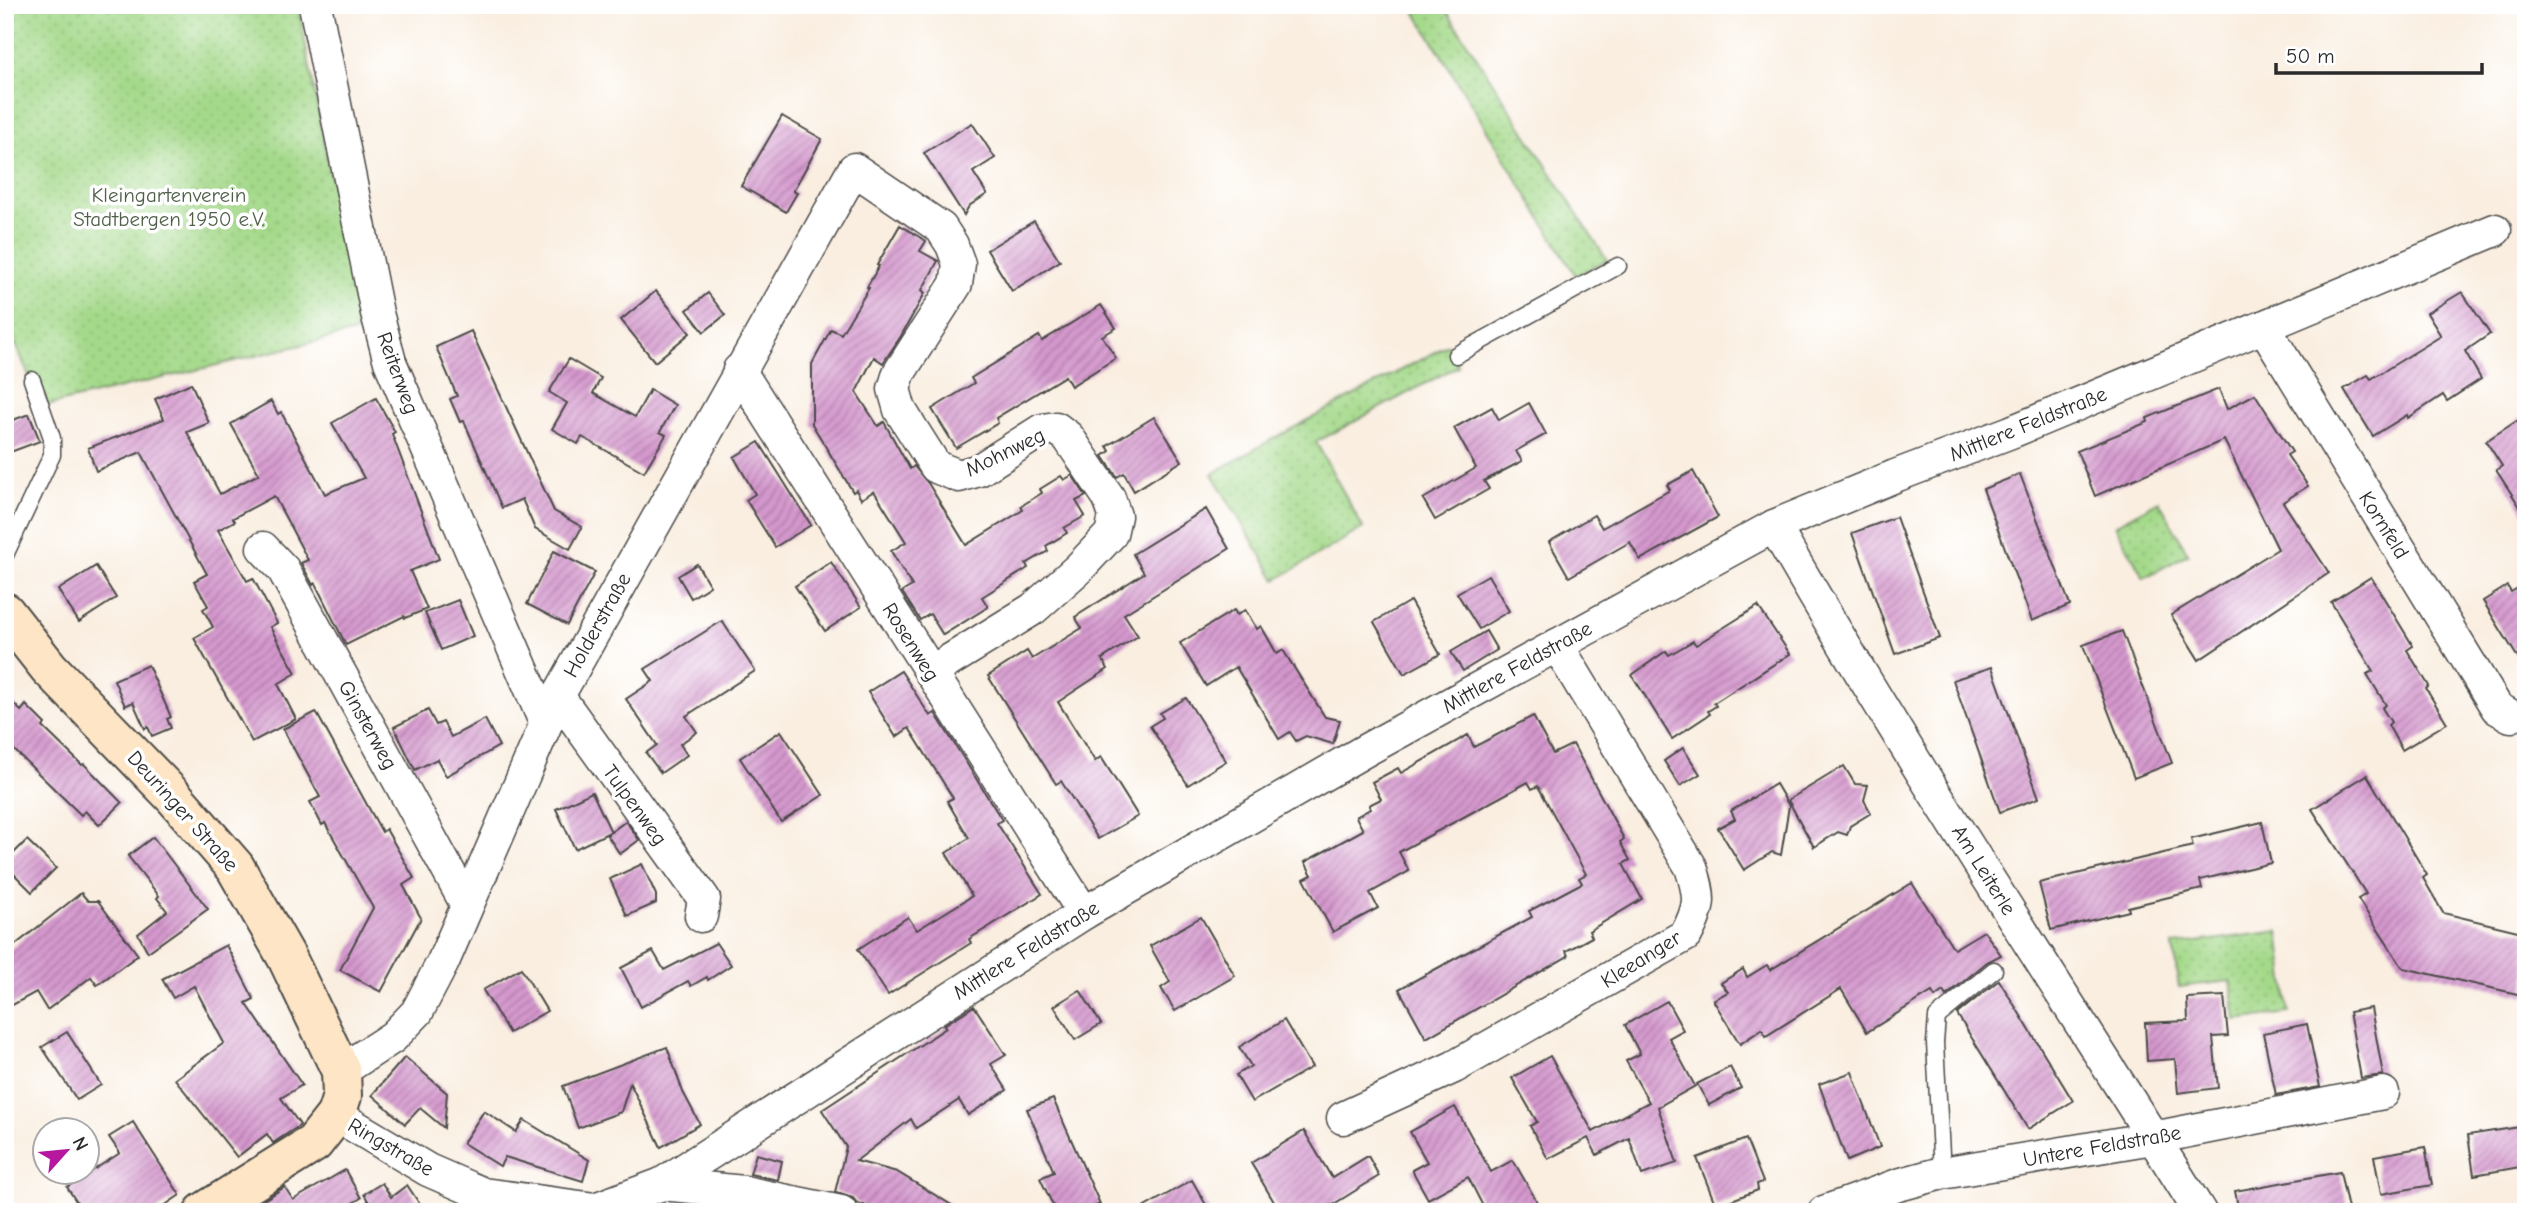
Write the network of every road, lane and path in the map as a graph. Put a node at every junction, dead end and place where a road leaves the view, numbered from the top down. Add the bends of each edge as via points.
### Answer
1 (315, 5) edge
2 (854, 169) joint
3 (2495, 230) dead end
4 (1618, 266) dead end
5 (2264, 327) junction
6 (1455, 355) dead end
7 (739, 370) junction
8 (32, 380) dead end
9 (1774, 526) junction
10 (263, 548) dead end
11 (5, 555) edge
12 (5, 612) edge
13 (1557, 645) junction
14 (931, 672) junction
15 (551, 709) junction
16 (2511, 716) dead end
17 (467, 905) junction
18 (1083, 913) junction
19 (701, 916) dead end
20 (1994, 971) dead end
21 (341, 1071) junction
22 (2383, 1093) dead end
23 (336, 1115) junction
24 (1343, 1118) dead end
25 (2153, 1138) junction
26 (1942, 1172) junction
27 (662, 1184) junction
28 (482, 1203) edge
29 (596, 1211) edge
30 (204, 1212) edge
31 (841, 1212) edge
32 (1824, 1212) edge
33 (2200, 1212) edge

1 - 15 street, Reiterweg via 390,362
2 - 7 street, Holderstraße
2 - 14 street, Mohnweg via 941,229 959,264 956,284 899,373 894,389 901,410 936,467 959,476 979,470 1042,430 1056,428 1068,437 1109,498 1115,516 1111,534 1033,609
3 - 5 street, Mittlere Feldstraße
4 - 6 lane
5 - 9 street, Mittlere Feldstraße
5 - 16 street, Kornfeld via 2497,708
7 - 14 street, Rosenweg
7 - 15 street, Holderstraße
8 - 11 lane via 52,438 52,455
9 - 13 street, Mittlere Feldstraße
9 - 25 street, Am Leiterle via 1839,639
10 - 17 street, Ginsterweg via 283,569
12 - 21 street, Deuringer Straße via 49,668 235,867 287,958
13 - 18 street, Mittlere Feldstraße
13 - 24 street, Kleeanger via 1691,867 1698,889 1697,913 1686,935 1454,1067
14 - 18 street, Rosenweg
15 - 17 street, Holderstraße
15 - 19 street, Tulpenweg via 704,900
17 - 21 street, Holderstraße via 416,1012 393,1037
18 - 27 street, Mittlere Feldstraße
20 - 26 lane via 1937,1017
21 - 23 street, Deuringer Straße via 342,1096
22 - 25 street, Untere Feldstraße
23 - 28 street, Ringstraße
23 - 30 street, Ringstraße via 314,1143
25 - 26 street, Untere Feldstraße
25 - 33 street, Am Leiterle
26 - 32 street, Untere Feldstraße
27 - 29 street, Mittlere Feldstraße
27 - 31 street via 744,1192
28 - 29 street, Ringstraße

